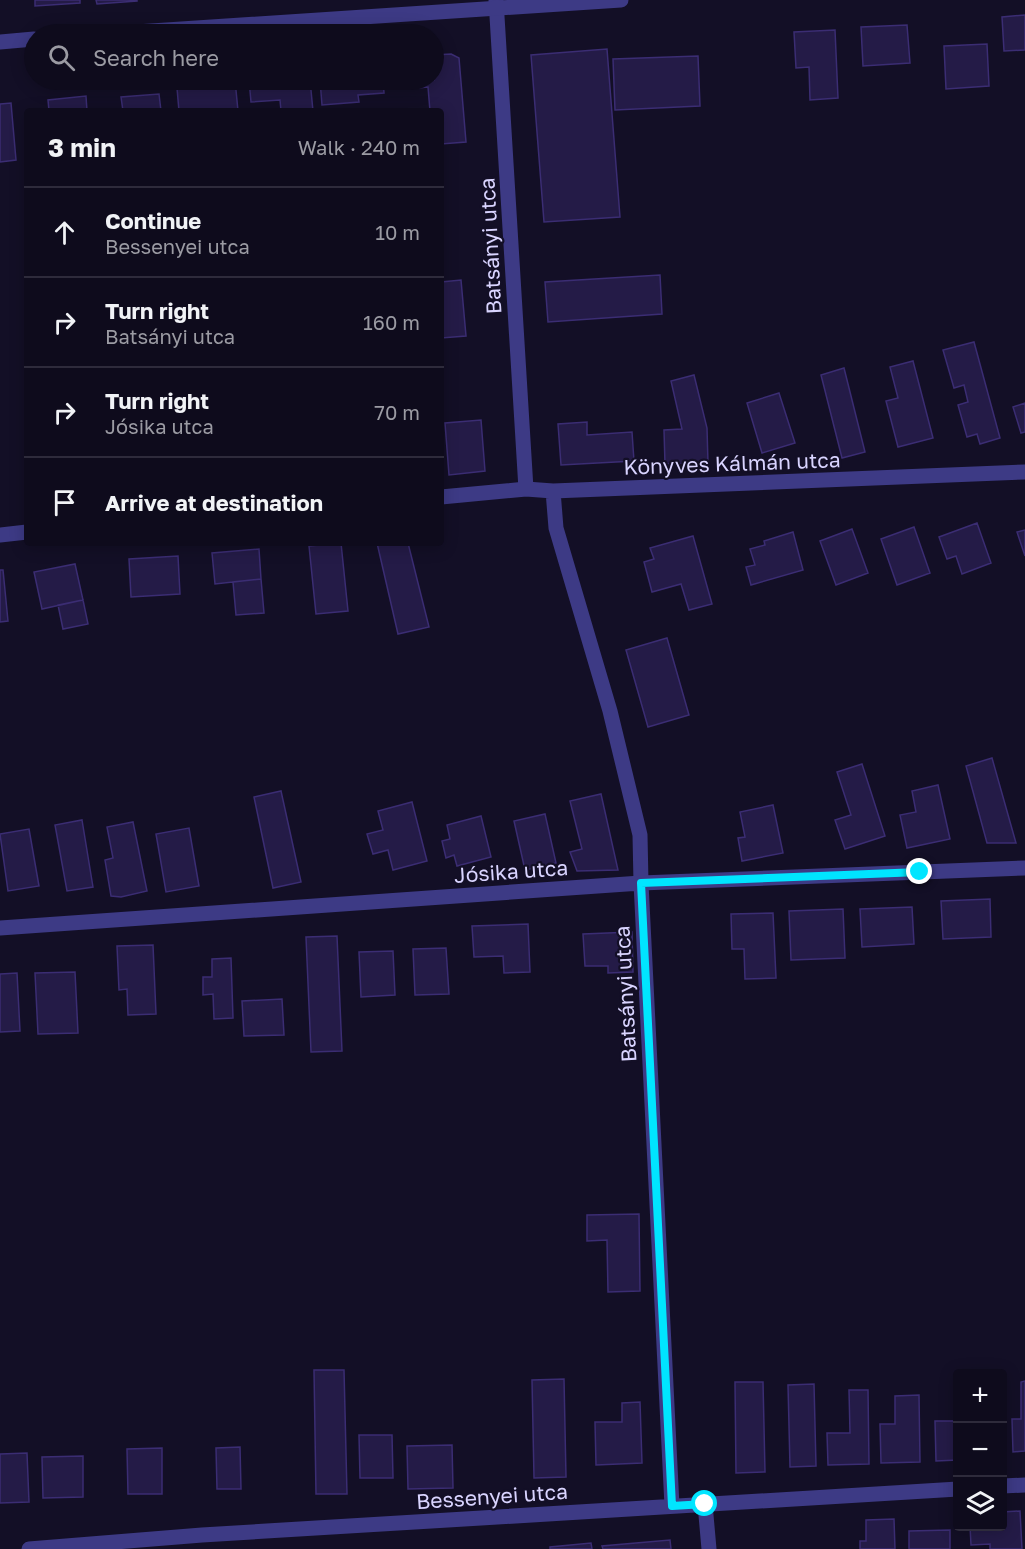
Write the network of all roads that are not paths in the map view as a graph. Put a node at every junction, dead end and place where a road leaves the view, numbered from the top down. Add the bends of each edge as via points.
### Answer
1 (621, 0) edge
2 (497, 4) edge
3 (236, 24) edge
4 (24, 40) edge
5 (0, 42) edge
6 (1025, 472) edge
7 (526, 489) junction
8 (553, 491) junction
9 (444, 497) edge
10 (24, 532) edge
11 (0, 535) edge
12 (1025, 868) edge
13 (641, 883) junction
14 (0, 928) edge
15 (1025, 1485) edge
16 (1007, 1486) edge
17 (953, 1489) edge
18 (705, 1504) junction
19 (672, 1506) junction
20 (29, 1549) edge
21 (709, 1549) edge

1 - 2 street
2 - 3 street
2 - 7 street, Batsányi utca
4 - 5 street
6 - 8 street, Könyves Kálmán utca
7 - 8 street, Könyves Kálmán utca
7 - 9 street, Könyves Kálmán utca
8 - 13 street, Batsányi utca via 556,528 610,711 640,835
10 - 11 street
12 - 13 street, Jósika utca
13 - 14 street, Jósika utca
13 - 19 street, Batsányi utca
15 - 16 street
17 - 18 street, Bessenyei utca
18 - 19 street, Bessenyei utca
18 - 21 street
19 - 20 street, Bessenyei utca

